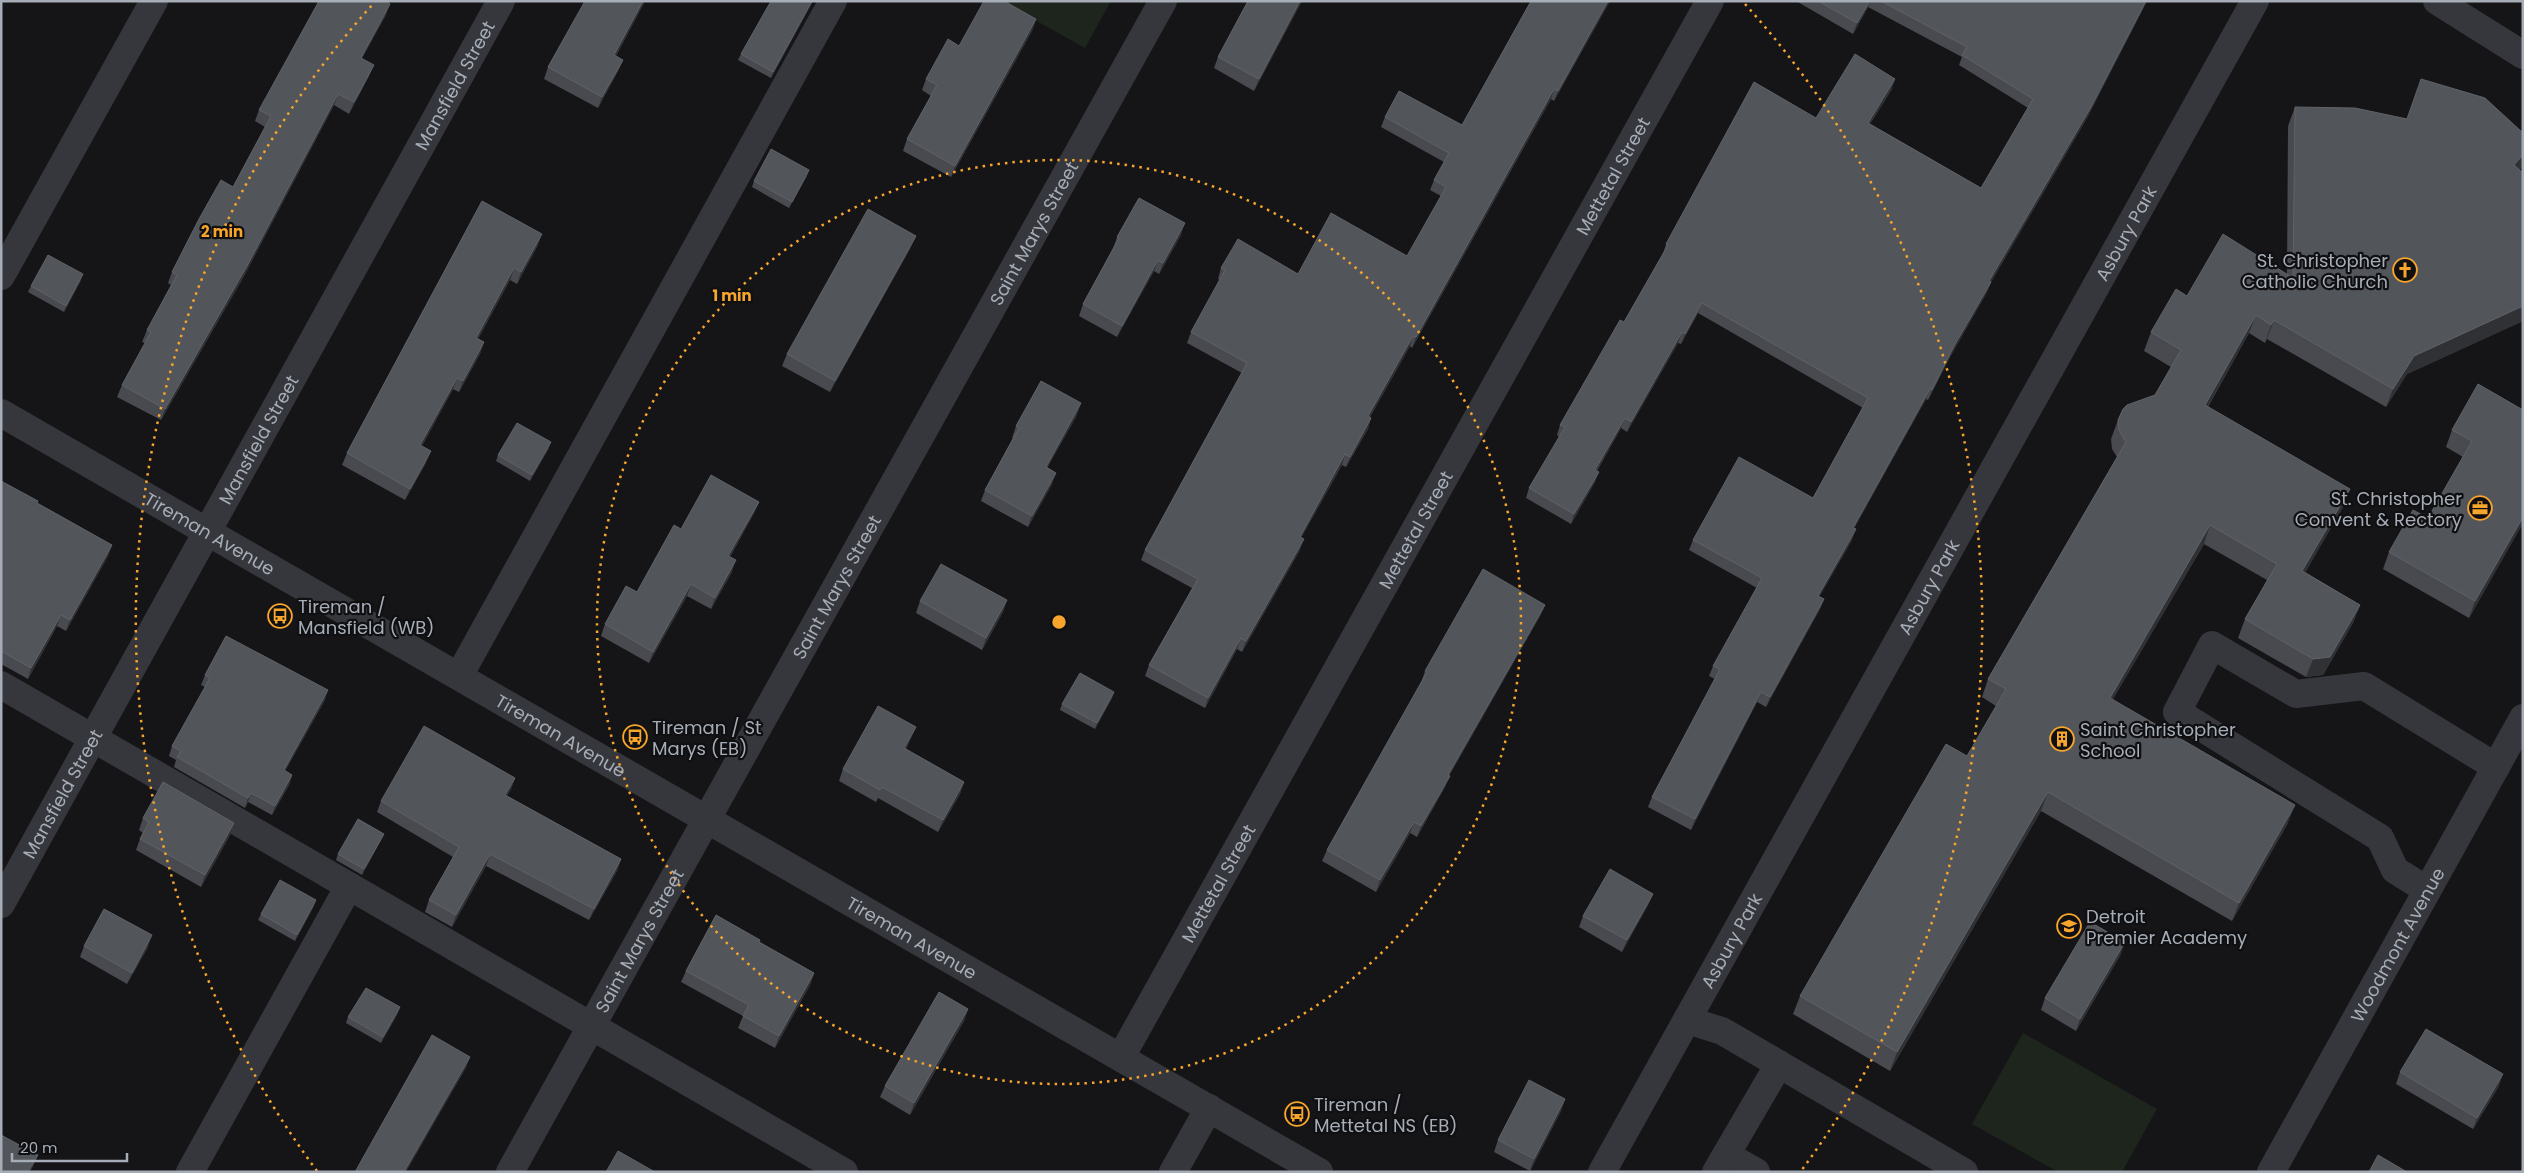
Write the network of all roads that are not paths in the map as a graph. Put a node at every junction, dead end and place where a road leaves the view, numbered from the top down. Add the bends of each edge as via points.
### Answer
1 (154, 1) edge
2 (501, 1) edge
3 (833, 1) edge
4 (1163, 1) edge
5 (1710, 1) edge
6 (2255, 1) edge
7 (2437, 1) edge
8 (2523, 55) edge
9 (1, 276) edge
10 (1, 413) edge
11 (207, 531) junction
12 (459, 676) junction
13 (1, 685) edge
14 (2523, 718) edge
15 (93, 738) junction
16 (2496, 767) junction
17 (706, 818) junction
18 (349, 886) junction
19 (2427, 890) junction
20 (1, 904) edge
21 (1686, 1020) junction
22 (591, 1026) junction
23 (1121, 1057) junction
24 (1779, 1064) junction
25 (1209, 1108) junction
26 (1721, 1163) edge
27 (190, 1172) edge
28 (510, 1172) edge
29 (844, 1172) edge
30 (1173, 1172) edge
31 (1319, 1172) edge
32 (1602, 1172) edge
33 (1756, 1172) edge
34 (1964, 1172) edge
35 (2271, 1172) edge

1 - 9 street
2 - 11 street, Mansfield Street
3 - 12 street
4 - 17 street, Saint Marys Street
5 - 23 street, Mettetal Street
6 - 21 street, Asbury Park
7 - 8 street
10 - 11 street, Tireman Avenue
11 - 12 street, Tireman Avenue
11 - 15 street, Mansfield Street
12 - 17 street, Tireman Avenue
13 - 15 street
14 - 16 street, Woodmont Avenue
15 - 18 street
15 - 20 street, Mansfield Street
16 - 19 street, Woodmont Avenue
16 - 19 street via 2364,686 2296,694 2212,645 2178,712 2380,838 2395,870
17 - 22 street, Saint Marys Street
17 - 23 street, Tireman Avenue
18 - 22 street
18 - 27 street
19 - 35 street, Woodmont Avenue
21 - 24 street via 1722,1031
21 - 32 street, Asbury Park
22 - 28 street, Saint Marys Street
22 - 29 street
23 - 25 street, Tireman Avenue
24 - 26 street
24 - 34 street
25 - 30 street
25 - 31 street
26 - 33 street

